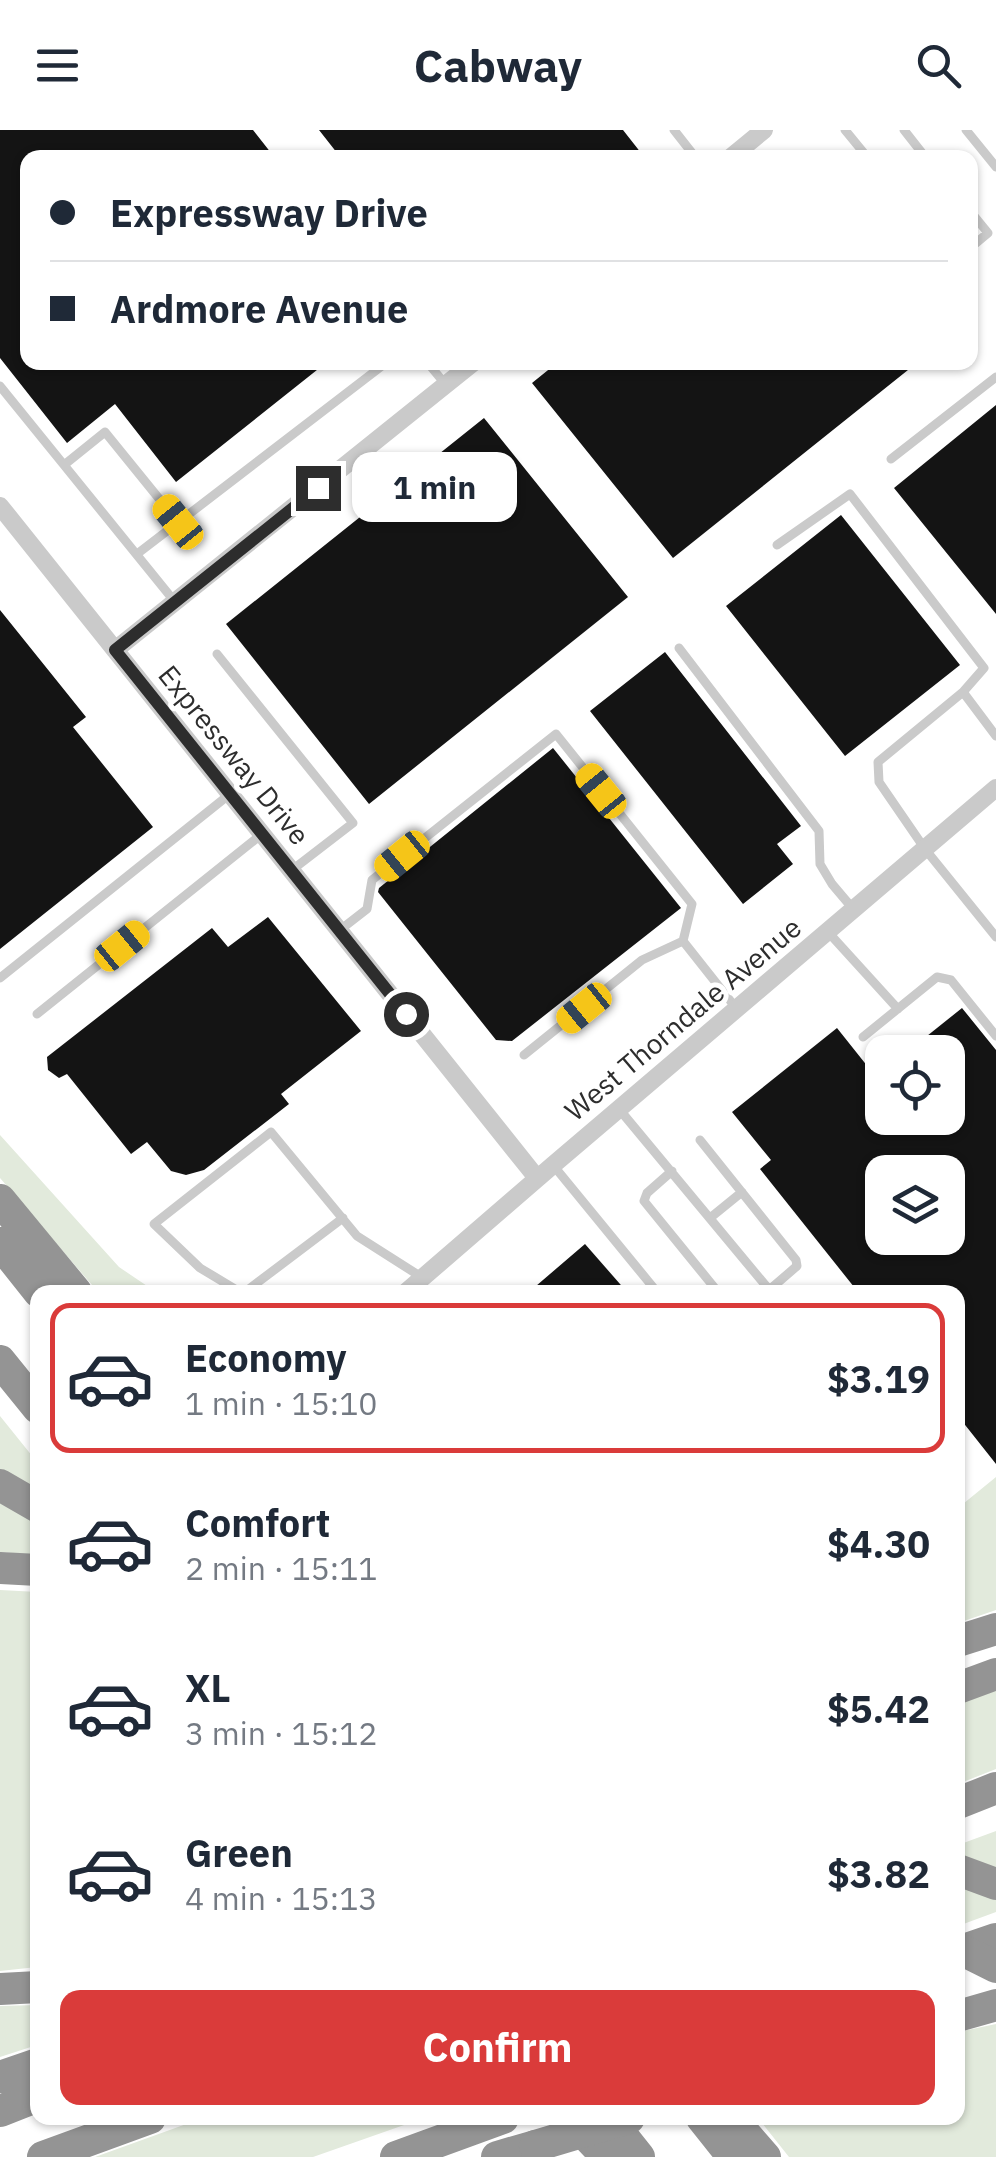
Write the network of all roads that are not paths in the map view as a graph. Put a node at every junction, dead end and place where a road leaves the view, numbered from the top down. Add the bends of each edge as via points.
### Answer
1 (674, 130) edge
2 (846, 130) edge
3 (904, 130) edge
4 (966, 130) edge
5 (756, 132) edge
6 (690, 150) edge
7 (738, 150) edge
8 (862, 150) edge
9 (920, 150) edge
10 (996, 167) edge
11 (978, 221) edge
12 (978, 241) edge
13 (376, 370) edge
14 (434, 370) edge
15 (464, 370) edge
16 (996, 377) edge
17 (446, 385) junction
18 (0, 386) edge
19 (892, 459) dead end
20 (64, 465) junction
21 (3, 516) edge
22 (178, 522) junction
23 (778, 545) dead end
24 (137, 554) junction
25 (175, 602) junction
26 (678, 648) dead end
27 (115, 650) junction
28 (217, 654) dead end
29 (963, 692) junction
30 (996, 736) edge
31 (996, 788) edge
32 (230, 794) junction
33 (262, 834) junction
34 (925, 848) junction
35 (292, 870) junction
36 (854, 910) junction
37 (340, 931) junction
38 (828, 932) junction
39 (996, 937) edge
40 (683, 942) junction
41 (0, 978) edge
42 (898, 1009) junction
43 (738, 1010) junction
44 (37, 1014) dead end
45 (996, 1036) edge
46 (863, 1037) dead end
47 (524, 1055) dead end
48 (619, 1109) junction
49 (700, 1140) dead end
50 (553, 1165) junction
51 (672, 1171) junction
52 (537, 1178) junction
53 (742, 1192) junction
54 (0, 1200) edge
55 (343, 1218) junction
56 (710, 1218) junction
57 (0, 1243) edge
58 (423, 1278) junction
59 (33, 1285) edge
60 (70, 1285) edge
61 (230, 1285) edge
62 (252, 1285) edge
63 (414, 1285) edge
64 (650, 1285) edge
65 (712, 1285) edge
66 (763, 1285) edge
67 (776, 1285) edge
68 (0, 1361) edge
69 (30, 1398) edge
70 (0, 1484) edge
71 (30, 1502) edge
72 (0, 1568) edge
73 (30, 1570) edge
74 (996, 1629) edge
75 (965, 1638) edge
76 (996, 1674) edge
77 (965, 1685) edge
78 (996, 1788) edge
79 (965, 1800) edge
80 (996, 1808) edge
81 (965, 1819) edge
82 (965, 1873) edge
83 (996, 1884) edge
84 (996, 1938) edge
85 (965, 1948) edge
86 (965, 1953) edge
87 (996, 1960) edge
88 (996, 1968) edge
89 (965, 1970) edge
90 (30, 1988) edge
91 (0, 1990) edge
92 (996, 2005) edge
93 (965, 2014) edge
94 (30, 2067) edge
95 (0, 2077) edge
96 (30, 2099) edge
97 (0, 2111) edge
98 (131, 2125) edge
99 (484, 2125) edge
100 (577, 2125) edge
101 (606, 2125) edge
102 (614, 2125) edge
103 (708, 2125) edge
104 (738, 2125) edge
105 (43, 2157) edge
106 (396, 2157) edge
107 (497, 2157) edge
108 (607, 2157) edge
109 (639, 2157) edge
110 (734, 2157) edge
111 (765, 2157) edge

1 - 6 lane
2 - 8 lane
3 - 9 lane
4 - 10 lane
5 - 7 street
11 - 12 lane via 988,233
13 - 22 lane
14 - 17 lane
15 - 17 street
16 - 19 lane
17 - 25 street
18 - 20 lane
20 - 22 lane via 105,432
20 - 24 lane
21 - 27 street, Expressway Drive
22 - 24 lane
23 - 29 lane via 850,494 984,668
24 - 25 lane
25 - 27 street
26 - 36 lane via 819,830 820,864
27 - 32 street, Expressway Drive
28 - 35 lane via 353,823
29 - 30 lane
29 - 34 lane via 878,762 878,782
31 - 34 street, West Thorndale Avenue
32 - 33 street, Expressway Drive
32 - 41 lane
33 - 35 street, Expressway Drive
33 - 44 lane
34 - 36 street, West Thorndale Avenue
34 - 39 lane
35 - 37 street, Expressway Drive
36 - 38 street, West Thorndale Avenue
37 - 40 lane via 366,908 372,880 556,734 692,904
37 - 52 street, Expressway Drive
38 - 42 lane
38 - 43 street, West Thorndale Avenue
40 - 43 lane
40 - 47 lane via 642,960
42 - 45 lane via 936,977 951,980
42 - 46 lane
43 - 48 street, West Thorndale Avenue
48 - 50 street, West Thorndale Avenue
48 - 51 lane
49 - 53 lane
50 - 52 street, West Thorndale Avenue
50 - 64 lane
51 - 56 lane
51 - 65 lane via 644,1201
52 - 58 street, West Thorndale Avenue
53 - 56 lane
53 - 67 lane via 796,1260
54 - 60 highway
55 - 58 lane via 357,1236
55 - 61 lane via 271,1132 154,1224 200,1268
55 - 62 lane
56 - 66 lane
57 - 59 highway
58 - 63 street, West Thorndale Avenue
68 - 69 highway
70 - 71 highway
72 - 73 highway
74 - 75 highway
76 - 77 highway
78 - 79 highway
80 - 81 highway
82 - 83 highway
84 - 85 highway
86 - 88 highway, bridge
87 - 89 highway
90 - 91 highway
92 - 93 highway
94 - 95 highway
96 - 97 highway
98 - 105 highway
99 - 106 highway
100 - 108 highway
101 - 107 highway, bridge
102 - 109 highway
103 - 110 highway
104 - 111 highway

